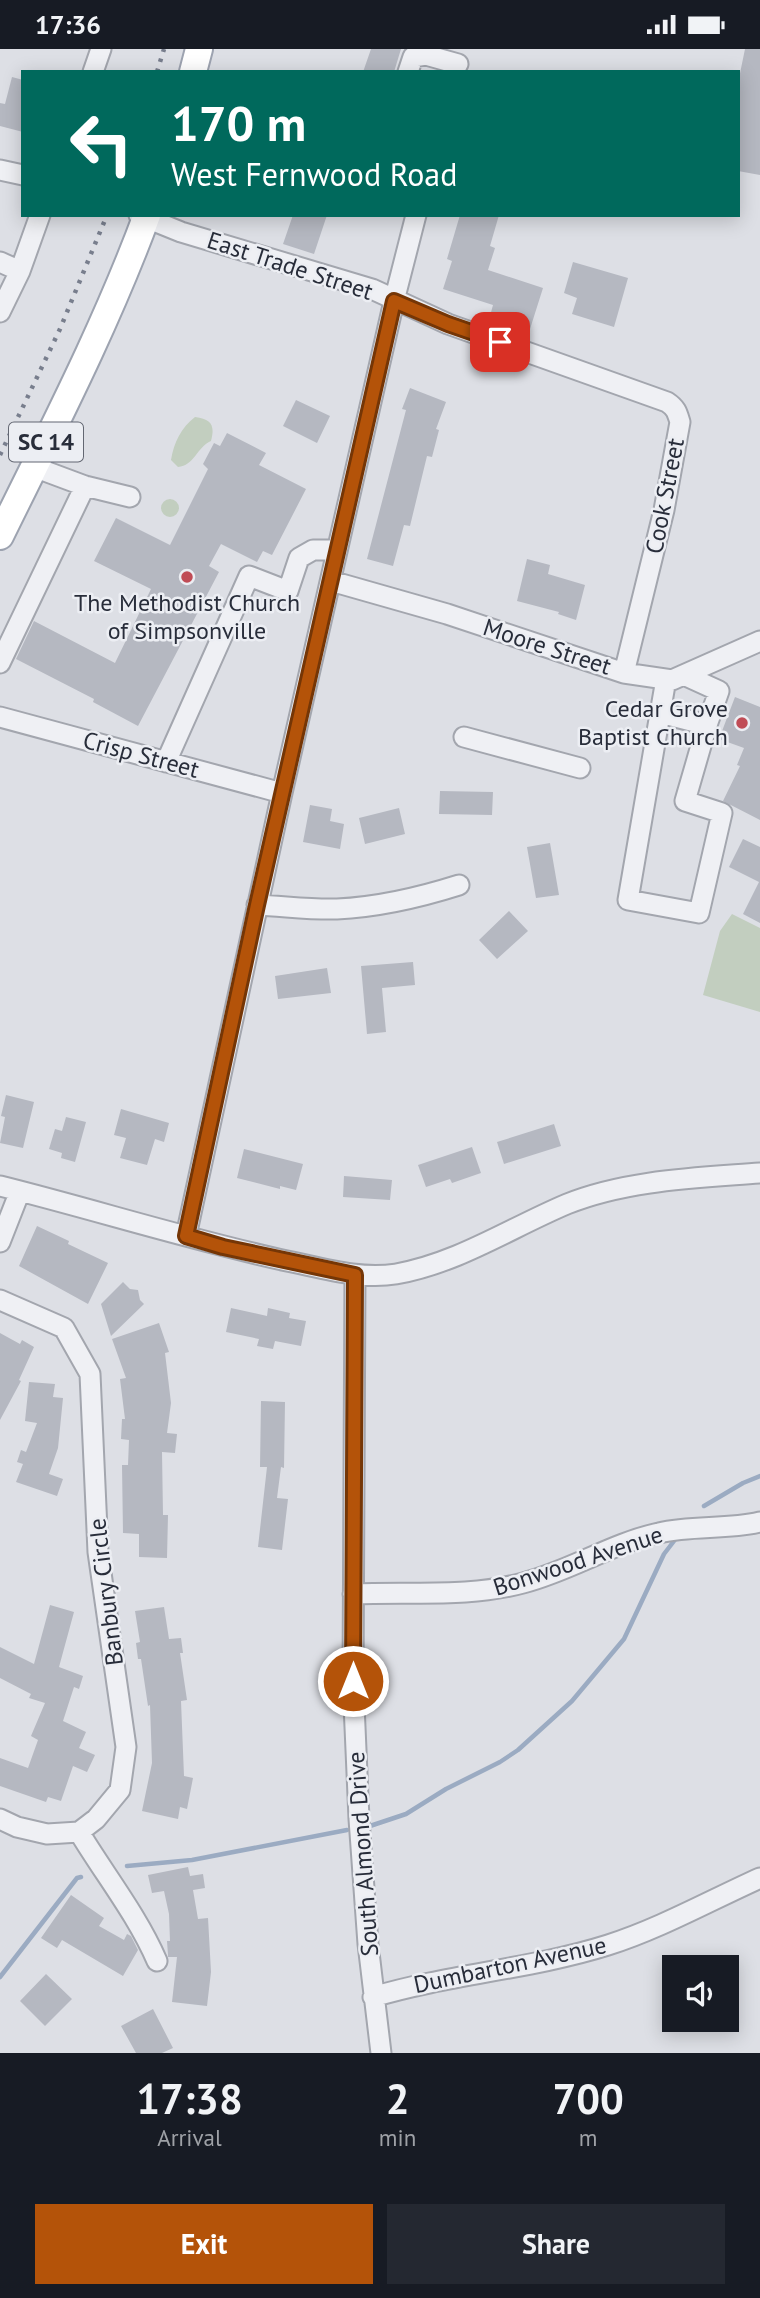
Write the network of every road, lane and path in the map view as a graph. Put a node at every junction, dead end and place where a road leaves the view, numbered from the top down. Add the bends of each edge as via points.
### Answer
1 (102, 49) edge
2 (199, 49) edge
3 (458, 61) edge
4 (94, 70) edge
5 (193, 70) edge
6 (409, 70) edge
7 (0, 170) edge
8 (21, 175) edge
9 (39, 217) edge
10 (144, 217) edge
11 (146, 217) edge
12 (415, 217) edge
13 (0, 262) edge
14 (20, 271) junction
15 (394, 301) junction
16 (0, 312) edge
17 (34, 467) junction
18 (85, 485) junction
19 (130, 497) dead end
20 (0, 536) edge
21 (337, 550) junction
22 (331, 581) junction
23 (760, 641) edge
24 (0, 663) edge
25 (624, 673) junction
26 (675, 677) junction
27 (660, 713) junction
28 (0, 717) edge
29 (707, 725) junction
30 (464, 737) dead end
31 (166, 762) junction
32 (580, 768) dead end
33 (282, 793) junction
34 (458, 885) dead end
35 (257, 905) junction
36 (760, 1173) edge
37 (0, 1187) edge
38 (20, 1191) junction
39 (186, 1236) junction
40 (0, 1242) edge
41 (355, 1275) junction
42 (0, 1300) edge
43 (760, 1522) edge
44 (353, 1594) junction
45 (0, 1819) edge
46 (79, 1832) junction
47 (760, 1878) edge
48 (158, 1961) dead end
49 (373, 1997) junction
50 (381, 2053) edge

1 - 4 street
2 - 5 main road
3 - 6 street via 413,57
7 - 8 street
9 - 14 street
10 - 17 main road, SC 14 via 93,348
11 - 15 street, East Trade Street via 181,232 372,289
12 - 15 street
13 - 14 street
14 - 16 street
15 - 21 street
15 - 25 street, Cook Street via 667,402 677,411 680,422 664,510
17 - 18 street
17 - 20 main road, SC 14
18 - 19 street
18 - 24 street
21 - 22 street
21 - 31 street via 313,550 299,558 288,591 249,576
22 - 25 street, Moore Street
22 - 33 street
23 - 26 street
25 - 26 street, Moore Street
26 - 27 street
26 - 29 street, Moore Street via 719,691
27 - 29 street
27 - 29 street via 628,900 699,913 722,813 684,801
28 - 31 street, Crisp Street
30 - 32 street
31 - 33 street, Crisp Street
33 - 35 street
34 - 35 street via 414,899 338,909
35 - 39 street
36 - 41 street via 689,1178 595,1195 436,1263 395,1274
37 - 38 street
38 - 39 street
38 - 40 street
39 - 41 street
41 - 44 street, South Almond Drive
42 - 46 street, Banbury Circle via 64,1328 90,1374 98,1552 125,1747 120,1790
43 - 44 street, Bonwood Avenue via 655,1533 556,1573 497,1590
44 - 49 street, South Almond Drive via 359,1819
45 - 46 street via 47,1834
46 - 48 street
47 - 49 street, Dumbarton Avenue via 609,1945
49 - 50 street, South Almond Drive

